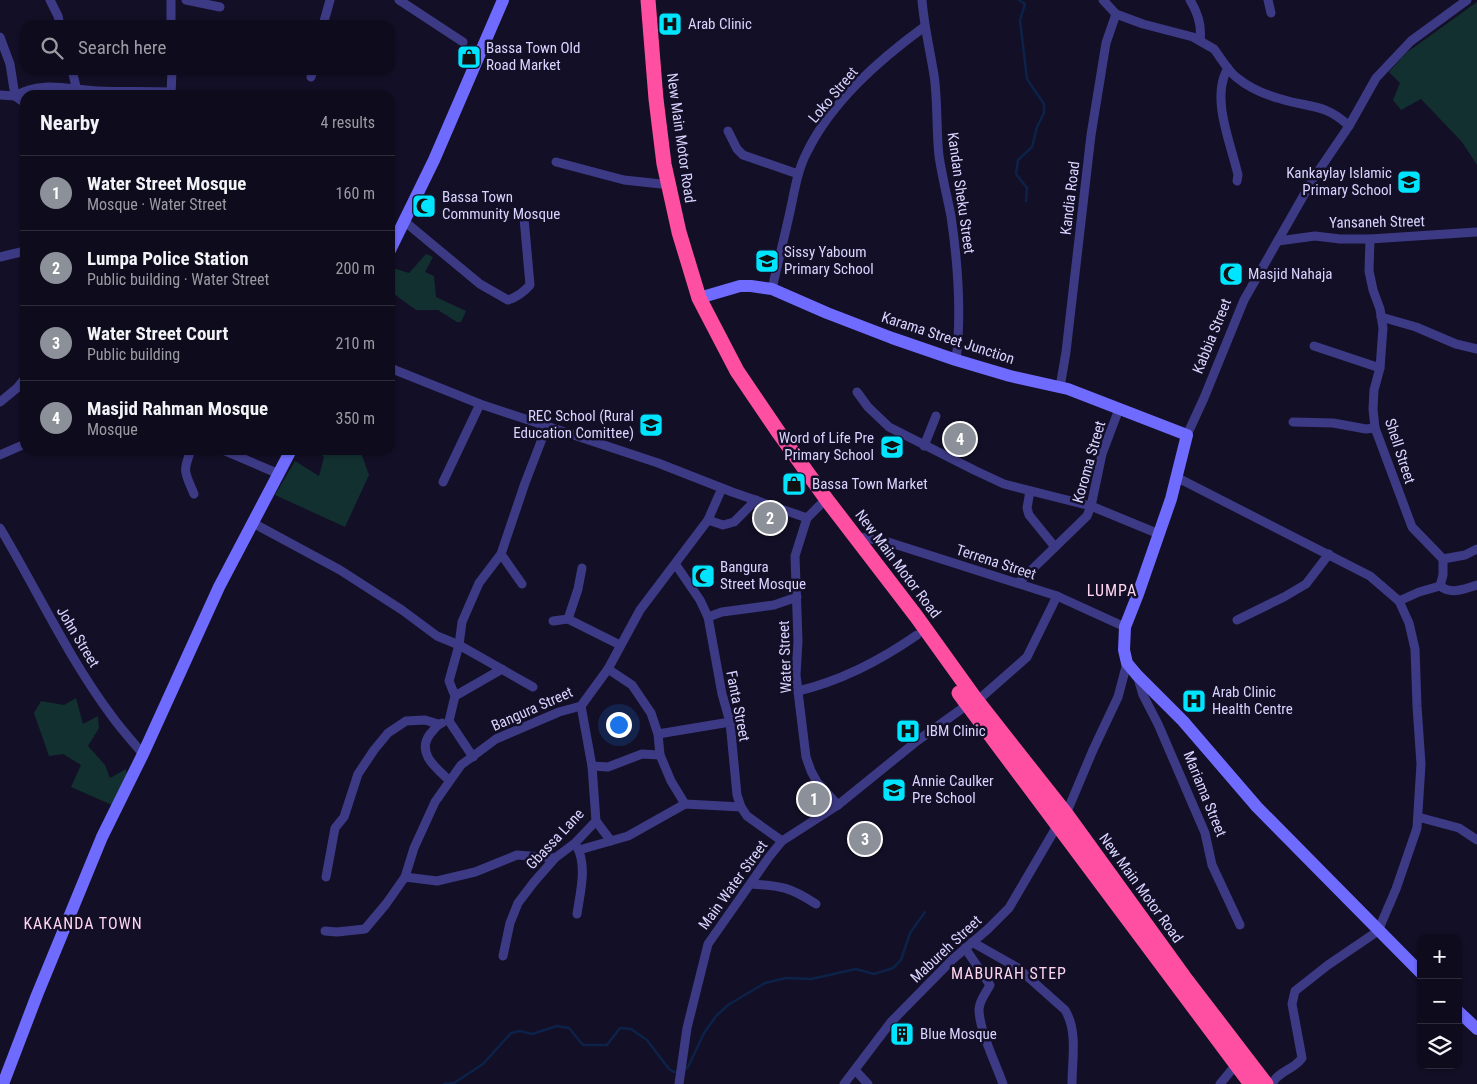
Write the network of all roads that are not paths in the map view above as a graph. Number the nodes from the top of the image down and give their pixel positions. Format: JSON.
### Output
{"nodes":[{"id":1,"x":50,"y":0,"type":"edge"},
{"id":2,"x":171,"y":0,"type":"edge"},
{"id":3,"x":186,"y":0,"type":"edge"},
{"id":4,"x":330,"y":0,"type":"edge"},
{"id":5,"x":399,"y":0,"type":"edge"},
{"id":6,"x":503,"y":0,"type":"edge"},
{"id":7,"x":640,"y":0,"type":"edge"},
{"id":8,"x":648,"y":0,"type":"edge"},
{"id":9,"x":922,"y":0,"type":"edge"},
{"id":10,"x":1103,"y":0,"type":"edge"},
{"id":11,"x":1190,"y":0,"type":"edge"},
{"id":12,"x":1268,"y":0,"type":"edge"},
{"id":13,"x":1467,"y":0,"type":"edge"},
{"id":14,"x":220,"y":7,"type":"dead end"},
{"id":15,"x":1271,"y":13,"type":"dead end"},
{"id":16,"x":1116,"y":14,"type":"junction"},
{"id":17,"x":59,"y":20,"type":"edge"},
{"id":18,"x":171,"y":20,"type":"edge"},
{"id":19,"x":324,"y":20,"type":"edge"},
{"id":20,"x":924,"y":28,"type":"junction"},
{"id":21,"x":0,"y":37,"type":"edge"},
{"id":22,"x":1200,"y":40,"type":"junction"},
{"id":23,"x":463,"y":42,"type":"dead end"},
{"id":24,"x":1228,"y":68,"type":"junction"},
{"id":25,"x":73,"y":75,"type":"edge"},
{"id":26,"x":172,"y":75,"type":"edge"},
{"id":27,"x":24,"y":90,"type":"edge"},
{"id":28,"x":71,"y":90,"type":"edge"},
{"id":29,"x":77,"y":90,"type":"edge"},
{"id":30,"x":171,"y":90,"type":"edge"},
{"id":31,"x":20,"y":93,"type":"edge"},
{"id":32,"x":0,"y":94,"type":"edge"},
{"id":33,"x":15,"y":96,"type":"junction"},
{"id":34,"x":20,"y":100,"type":"edge"},
{"id":35,"x":1349,"y":126,"type":"junction"},
{"id":36,"x":728,"y":131,"type":"dead end"},
{"id":37,"x":556,"y":162,"type":"dead end"},
{"id":38,"x":798,"y":174,"type":"junction"},
{"id":39,"x":1237,"y":181,"type":"dead end"},
{"id":40,"x":661,"y":184,"type":"junction"},
{"id":41,"x":524,"y":218,"type":"dead end"},
{"id":42,"x":404,"y":221,"type":"junction"},
{"id":43,"x":1477,"y":232,"type":"edge"},
{"id":44,"x":1370,"y":239,"type":"junction"},
{"id":45,"x":395,"y":240,"type":"edge"},
{"id":46,"x":1278,"y":241,"type":"junction"},
{"id":47,"x":20,"y":252,"type":"edge"},
{"id":48,"x":0,"y":257,"type":"edge"},
{"id":49,"x":772,"y":289,"type":"junction"},
{"id":50,"x":699,"y":298,"type":"junction"},
{"id":51,"x":1381,"y":316,"type":"junction"},
{"id":52,"x":1314,"y":346,"type":"dead end"},
{"id":53,"x":1477,"y":349,"type":"edge"},
{"id":54,"x":956,"y":360,"type":"junction"},
{"id":55,"x":1380,"y":368,"type":"junction"},
{"id":56,"x":395,"y":370,"type":"edge"},
{"id":57,"x":20,"y":384,"type":"edge"},
{"id":58,"x":1060,"y":387,"type":"junction"},
{"id":59,"x":857,"y":392,"type":"dead end"},
{"id":60,"x":0,"y":402,"type":"edge"},
{"id":61,"x":480,"y":404,"type":"junction"},
{"id":62,"x":1119,"y":409,"type":"junction"},
{"id":63,"x":936,"y":416,"type":"dead end"},
{"id":64,"x":1293,"y":422,"type":"dead end"},
{"id":65,"x":547,"y":426,"type":"junction"},
{"id":66,"x":1375,"y":428,"type":"junction"},
{"id":67,"x":1187,"y":435,"type":"junction"},
{"id":68,"x":20,"y":446,"type":"edge"},
{"id":69,"x":924,"y":446,"type":"junction"},
{"id":70,"x":0,"y":455,"type":"edge"},
{"id":71,"x":189,"y":455,"type":"edge"},
{"id":72,"x":235,"y":455,"type":"edge"},
{"id":73,"x":287,"y":455,"type":"edge"},
{"id":74,"x":279,"y":474,"type":"junction"},
{"id":75,"x":1178,"y":478,"type":"junction"},
{"id":76,"x":443,"y":482,"type":"dead end"},
{"id":77,"x":722,"y":488,"type":"junction"},
{"id":78,"x":1030,"y":491,"type":"junction"},
{"id":79,"x":194,"y":494,"type":"dead end"},
{"id":80,"x":756,"y":500,"type":"junction"},
{"id":81,"x":820,"y":505,"type":"junction"},
{"id":82,"x":1091,"y":506,"type":"junction"},
{"id":83,"x":807,"y":518,"type":"junction"},
{"id":84,"x":708,"y":520,"type":"junction"},
{"id":85,"x":253,"y":523,"type":"junction"},
{"id":86,"x":0,"y":528,"type":"edge"},
{"id":87,"x":1160,"y":534,"type":"junction"},
{"id":88,"x":854,"y":536,"type":"junction"},
{"id":89,"x":1055,"y":547,"type":"junction"},
{"id":90,"x":1477,"y":548,"type":"edge"},
{"id":91,"x":501,"y":554,"type":"junction"},
{"id":92,"x":1329,"y":554,"type":"junction"},
{"id":93,"x":1443,"y":559,"type":"junction"},
{"id":94,"x":676,"y":565,"type":"junction"},
{"id":95,"x":582,"y":568,"type":"dead end"},
{"id":96,"x":1018,"y":583,"type":"junction"},
{"id":97,"x":522,"y":584,"type":"dead end"},
{"id":98,"x":1477,"y":585,"type":"edge"},
{"id":99,"x":1440,"y":586,"type":"junction"},
{"id":100,"x":1057,"y":596,"type":"junction"},
{"id":101,"x":797,"y":597,"type":"junction"},
{"id":102,"x":1399,"y":601,"type":"junction"},
{"id":103,"x":708,"y":617,"type":"junction"},
{"id":104,"x":568,"y":619,"type":"junction"},
{"id":105,"x":1237,"y":620,"type":"dead end"},
{"id":106,"x":554,"y":621,"type":"dead end"},
{"id":107,"x":1125,"y":627,"type":"junction"},
{"id":108,"x":917,"y":635,"type":"junction"},
{"id":109,"x":459,"y":645,"type":"junction"},
{"id":110,"x":620,"y":645,"type":"junction"},
{"id":111,"x":1128,"y":663,"type":"junction"},
{"id":112,"x":502,"y":669,"type":"junction"},
{"id":113,"x":608,"y":669,"type":"junction"},
{"id":114,"x":1137,"y":675,"type":"junction"},
{"id":115,"x":533,"y":687,"type":"dead end"},
{"id":116,"x":798,"y":691,"type":"junction"},
{"id":117,"x":455,"y":696,"type":"junction"},
{"id":118,"x":972,"y":703,"type":"junction"},
{"id":119,"x":580,"y":706,"type":"junction"},
{"id":120,"x":449,"y":721,"type":"junction"},
{"id":121,"x":730,"y":722,"type":"junction"},
{"id":122,"x":438,"y":724,"type":"junction"},
{"id":123,"x":658,"y":734,"type":"junction"},
{"id":124,"x":143,"y":754,"type":"junction"},
{"id":125,"x":660,"y":755,"type":"junction"},
{"id":126,"x":473,"y":757,"type":"junction"},
{"id":127,"x":592,"y":766,"type":"junction"},
{"id":128,"x":450,"y":780,"type":"junction"},
{"id":129,"x":685,"y":804,"type":"junction"},
{"id":130,"x":838,"y":804,"type":"junction"},
{"id":131,"x":741,"y":807,"type":"junction"},
{"id":132,"x":1418,"y":817,"type":"junction"},
{"id":133,"x":596,"y":820,"type":"junction"},
{"id":134,"x":1062,"y":820,"type":"junction"},
{"id":135,"x":1477,"y":840,"type":"edge"},
{"id":136,"x":611,"y":841,"type":"junction"},
{"id":137,"x":782,"y":841,"type":"junction"},
{"id":138,"x":577,"y":846,"type":"junction"},
{"id":139,"x":555,"y":858,"type":"junction"},
{"id":140,"x":326,"y":877,"type":"dead end"},
{"id":141,"x":405,"y":877,"type":"junction"},
{"id":142,"x":751,"y":884,"type":"junction"},
{"id":143,"x":816,"y":904,"type":"dead end"},
{"id":144,"x":577,"y":914,"type":"dead end"},
{"id":145,"x":1240,"y":925,"type":"dead end"},
{"id":146,"x":325,"y":931,"type":"dead end"},
{"id":147,"x":1378,"y":931,"type":"junction"},
{"id":148,"x":972,"y":942,"type":"junction"},
{"id":149,"x":964,"y":948,"type":"junction"},
{"id":150,"x":503,"y":956,"type":"dead end"},
{"id":151,"x":1417,"y":969,"type":"edge"},
{"id":152,"x":1462,"y":1014,"type":"edge"},
{"id":153,"x":1477,"y":1029,"type":"edge"},
{"id":154,"x":1240,"y":1060,"type":"junction"},
{"id":155,"x":855,"y":1070,"type":"junction"},
{"id":156,"x":3,"y":1084,"type":"edge"},
{"id":157,"x":679,"y":1084,"type":"edge"},
{"id":158,"x":844,"y":1084,"type":"edge"},
{"id":159,"x":868,"y":1084,"type":"edge"},
{"id":160,"x":1003,"y":1084,"type":"edge"},
{"id":161,"x":1072,"y":1084,"type":"edge"},
{"id":162,"x":1220,"y":1084,"type":"edge"},
{"id":163,"x":1251,"y":1084,"type":"edge"},
{"id":164,"x":1266,"y":1084,"type":"edge"},
{"id":165,"x":1272,"y":1084,"type":"edge"}],
"edges":[{"from":1,"to":17,"type":"street"},
{"from":2,"to":18,"type":"street"},
{"from":3,"to":14,"type":"street"},
{"from":4,"to":19,"type":"street"},
{"from":5,"to":23,"type":"street"},
{"from":6,"to":42,"type":"street"},
{"from":7,"to":40,"type":"highway","name":"New Main Motor Road"},
{"from":8,"to":50,"type":"highway","name":"New Main Motor Road"},
{"from":9,"to":20,"type":"street","name":"Kandan Sheku Street"},
{"from":10,"to":16,"type":"street"},
{"from":11,"to":22,"type":"street"},
{"from":12,"to":15,"type":"street"},
{"from":13,"to":35,"type":"street","name":"Kabbia Street"},
{"from":16,"to":22,"type":"street"},
{"from":16,"to":58,"type":"street","name":"Kandia Road"},
{"from":20,"to":38,"type":"street","name":"Loko Street"},
{"from":20,"to":54,"type":"street","name":"Kandan Sheku Street"},
{"from":21,"to":33,"type":"street"},
{"from":22,"to":24,"type":"street"},
{"from":24,"to":35,"type":"street"},
{"from":24,"to":39,"type":"street"},
{"from":25,"to":29,"type":"street"},
{"from":26,"to":30,"type":"street"},
{"from":27,"to":28,"type":"street"},
{"from":31,"to":33,"type":"street"},
{"from":32,"to":33,"type":"street"},
{"from":33,"to":34,"type":"street"},
{"from":35,"to":46,"type":"street","name":"Kabbia Street"},
{"from":36,"to":38,"type":"street"},
{"from":37,"to":40,"type":"street"},
{"from":38,"to":49,"type":"street","name":"Loko Street"},
{"from":40,"to":81,"type":"highway","name":"New Main Motor Road"},
{"from":41,"to":42,"type":"street"},
{"from":42,"to":45,"type":"street"},
{"from":43,"to":44,"type":"street","name":"Yansaneh Street"},
{"from":44,"to":46,"type":"street","name":"Yansaneh Street"},
{"from":44,"to":51,"type":"street","name":"Shell Street"},
{"from":46,"to":67,"type":"street","name":"Kabbia Street"},
{"from":47,"to":48,"type":"street"},
{"from":49,"to":50,"type":"street","name":"Karama Street Junction"},
{"from":49,"to":54,"type":"street","name":"Karama Street Junction"},
{"from":50,"to":88,"type":"highway","name":"New Main Motor Road"},
{"from":51,"to":53,"type":"street"},
{"from":51,"to":55,"type":"street","name":"Shell Street"},
{"from":52,"to":55,"type":"street"},
{"from":54,"to":58,"type":"street","name":"Karama Street Junction"},
{"from":55,"to":66,"type":"street","name":"Shell Street"},
{"from":56,"to":61,"type":"street"},
{"from":57,"to":60,"type":"street"},
{"from":58,"to":62,"type":"street","name":"Karama Street Junction"},
{"from":59,"to":69,"type":"street"},
{"from":61,"to":65,"type":"street"},
{"from":61,"to":76,"type":"street"},
{"from":62,"to":67,"type":"street","name":"Karama Street Junction"},
{"from":62,"to":82,"type":"street","name":"Koroma Street"},
{"from":63,"to":69,"type":"street"},
{"from":64,"to":66,"type":"street"},
{"from":65,"to":77,"type":"street"},
{"from":65,"to":91,"type":"street"},
{"from":66,"to":93,"type":"street","name":"Shell Street"},
{"from":67,"to":75,"type":"street","name":"Kabbia Street"},
{"from":68,"to":70,"type":"street"},
{"from":69,"to":78,"type":"street"},
{"from":71,"to":79,"type":"street"},
{"from":72,"to":74,"type":"street"},
{"from":73,"to":74,"type":"street"},
{"from":74,"to":85,"type":"street"},
{"from":75,"to":87,"type":"street","name":"Kabbia Street"},
{"from":75,"to":92,"type":"street"},
{"from":77,"to":80,"type":"street"},
{"from":77,"to":84,"type":"street","name":"Bangura Street"},
{"from":78,"to":82,"type":"street"},
{"from":78,"to":89,"type":"street"},
{"from":80,"to":83,"type":"street"},
{"from":80,"to":84,"type":"street"},
{"from":81,"to":83,"type":"street","name":"Water Street"},
{"from":81,"to":108,"type":"highway","name":"New Main Motor Road"},
{"from":82,"to":87,"type":"street"},
{"from":82,"to":89,"type":"street","name":"Koroma Street"},
{"from":83,"to":101,"type":"street","name":"Water Street"},
{"from":84,"to":94,"type":"street","name":"Bangura Street"},
{"from":85,"to":109,"type":"street"},
{"from":85,"to":124,"type":"street"},
{"from":86,"to":124,"type":"street","name":"John Street"},
{"from":87,"to":107,"type":"street","name":"Kabbia Street"},
{"from":88,"to":96,"type":"street","name":"Terrena Street"},
{"from":88,"to":118,"type":"highway","name":"New Main Motor Road"},
{"from":89,"to":96,"type":"street","name":"Koroma Street"},
{"from":90,"to":93,"type":"street"},
{"from":91,"to":97,"type":"street"},
{"from":91,"to":109,"type":"street"},
{"from":92,"to":102,"type":"street"},
{"from":92,"to":105,"type":"street"},
{"from":93,"to":99,"type":"street"},
{"from":94,"to":103,"type":"street","name":"Fanta Street"},
{"from":94,"to":110,"type":"street","name":"Bangura Street"},
{"from":95,"to":104,"type":"street"},
{"from":96,"to":100,"type":"street","name":"Terrena Street"},
{"from":98,"to":99,"type":"street"},
{"from":99,"to":102,"type":"street"},
{"from":100,"to":107,"type":"street","name":"Terrena Street"},
{"from":100,"to":118,"type":"street","name":"Main Water Street"},
{"from":101,"to":103,"type":"street"},
{"from":101,"to":116,"type":"street","name":"Water Street"},
{"from":102,"to":132,"type":"street"},
{"from":103,"to":121,"type":"street","name":"Fanta Street"},
{"from":104,"to":106,"type":"street"},
{"from":104,"to":110,"type":"street"},
{"from":107,"to":111,"type":"street"},
{"from":108,"to":116,"type":"street"},
{"from":108,"to":118,"type":"highway","name":"New Main Motor Road"},
{"from":109,"to":112,"type":"street"},
{"from":109,"to":117,"type":"street"},
{"from":110,"to":113,"type":"street","name":"Bangura Street"},
{"from":111,"to":114,"type":"street"},
{"from":111,"to":134,"type":"street","name":"Mabureh Street"},
{"from":112,"to":115,"type":"street"},
{"from":112,"to":117,"type":"street"},
{"from":113,"to":119,"type":"street","name":"Bangura Street"},
{"from":113,"to":123,"type":"street"},
{"from":114,"to":145,"type":"street","name":"Mariama Street"},
{"from":114,"to":147,"type":"street"},
{"from":116,"to":130,"type":"street","name":"Water Street"},
{"from":117,"to":120,"type":"street"},
{"from":118,"to":130,"type":"street","name":"Main Water Street"},
{"from":118,"to":134,"type":"highway","name":"New Main Motor Road"},
{"from":119,"to":126,"type":"street","name":"Bangura Street"},
{"from":119,"to":127,"type":"street","name":"Gbassa Lane"},
{"from":120,"to":122,"type":"street"},
{"from":120,"to":126,"type":"street"},
{"from":121,"to":123,"type":"street"},
{"from":121,"to":131,"type":"street","name":"Fanta Street"},
{"from":122,"to":128,"type":"street"},
{"from":122,"to":140,"type":"street"},
{"from":123,"to":125,"type":"street"},
{"from":124,"to":156,"type":"street"},
{"from":125,"to":127,"type":"street"},
{"from":125,"to":129,"type":"street"},
{"from":126,"to":128,"type":"street","name":"Bangura Street"},
{"from":127,"to":133,"type":"street","name":"Gbassa Lane"},
{"from":128,"to":141,"type":"street","name":"Bangura Street"},
{"from":129,"to":131,"type":"street"},
{"from":129,"to":136,"type":"street"},
{"from":130,"to":137,"type":"street","name":"Main Water Street"},
{"from":131,"to":137,"type":"street"},
{"from":132,"to":135,"type":"street"},
{"from":132,"to":147,"type":"street"},
{"from":133,"to":136,"type":"street"},
{"from":133,"to":138,"type":"street","name":"Gbassa Lane"},
{"from":134,"to":148,"type":"street","name":"Mabureh Street"},
{"from":134,"to":154,"type":"highway","name":"New Main Motor Road"},
{"from":136,"to":138,"type":"street"},
{"from":137,"to":142,"type":"street","name":"Main Water Street"},
{"from":138,"to":139,"type":"street","name":"Gbassa Lane"},
{"from":138,"to":144,"type":"street"},
{"from":139,"to":141,"type":"street"},
{"from":139,"to":150,"type":"street","name":"Gbassa Lane"},
{"from":141,"to":146,"type":"street","name":"Bangura Street"},
{"from":142,"to":143,"type":"street"},
{"from":142,"to":157,"type":"street","name":"Main Water Street"},
{"from":147,"to":151,"type":"street"},
{"from":147,"to":165,"type":"street"},
{"from":148,"to":149,"type":"street","name":"Mabureh Street"},
{"from":148,"to":161,"type":"street"},
{"from":149,"to":155,"type":"street","name":"Mabureh Street"},
{"from":149,"to":160,"type":"street"},
{"from":152,"to":153,"type":"street"},
{"from":154,"to":162,"type":"street"},
{"from":154,"to":163,"type":"highway","name":"New Main Motor Road"},
{"from":154,"to":164,"type":"highway","name":"New Main Motor Road"},
{"from":155,"to":158,"type":"street","name":"Mabureh Street"},
{"from":155,"to":159,"type":"street"}]}
